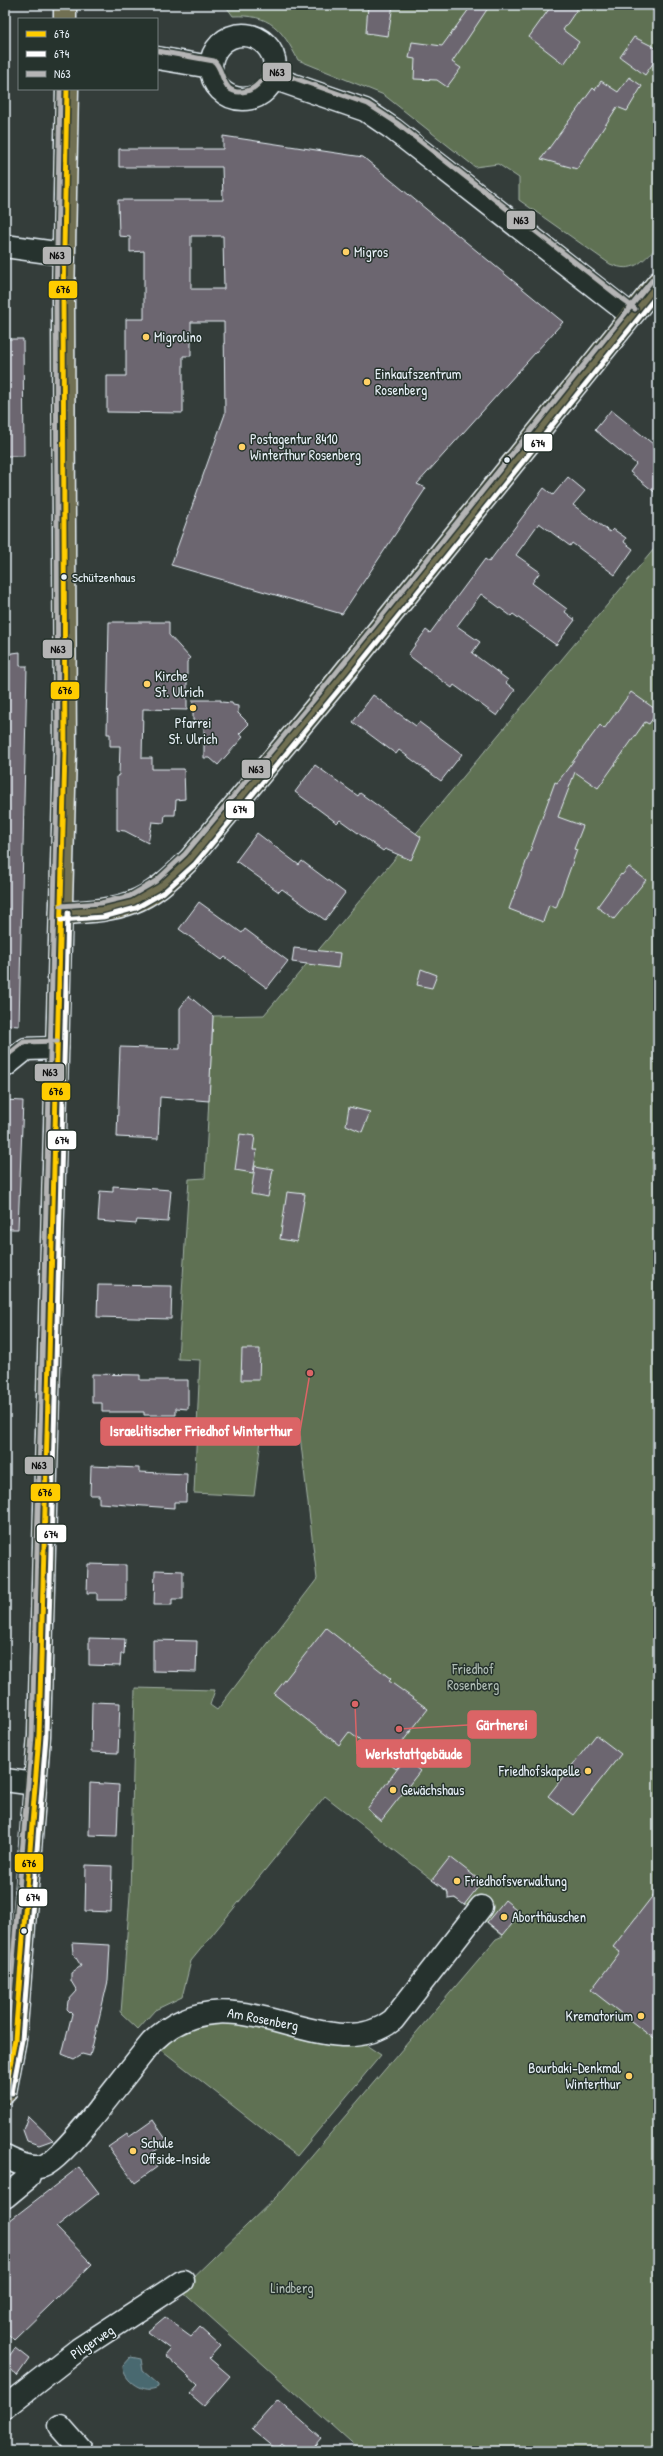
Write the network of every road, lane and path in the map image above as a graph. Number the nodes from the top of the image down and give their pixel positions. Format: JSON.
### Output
{"nodes":[{"id":1,"x":65,"y":5,"type":"edge"},
{"id":2,"x":65,"y":18,"type":"edge"},
{"id":3,"x":158,"y":58,"type":"edge"},
{"id":4,"x":211,"y":67,"type":"junction"},
{"id":5,"x":273,"y":78,"type":"junction"},
{"id":6,"x":67,"y":90,"type":"edge"},
{"id":7,"x":5,"y":246,"type":"edge"},
{"id":8,"x":63,"y":254,"type":"junction"},
{"id":9,"x":658,"y":283,"type":"edge"},
{"id":10,"x":631,"y":315,"type":"junction"},
{"id":11,"x":61,"y":913,"type":"junction"},
{"id":12,"x":57,"y":1048,"type":"junction"},
{"id":13,"x":5,"y":1066,"type":"edge"},
{"id":14,"x":5,"y":1780,"type":"edge"},
{"id":15,"x":35,"y":1784,"type":"junction"},
{"id":16,"x":481,"y":1907,"type":"dead end"},
{"id":17,"x":5,"y":2092,"type":"edge"},
{"id":18,"x":5,"y":2156,"type":"edge"},
{"id":19,"x":32,"y":2167,"type":"junction"},
{"id":20,"x":5,"y":2197,"type":"edge"},
{"id":21,"x":183,"y":2282,"type":"dead end"},
{"id":22,"x":5,"y":2407,"type":"edge"},
{"id":23,"x":60,"y":2426,"type":"dead end"},
{"id":24,"x":82,"y":2451,"type":"edge"}],
"edges":[{"from":1,"to":2,"type":"main road"},
{"from":3,"to":4,"type":"street"},
{"from":4,"to":5,"type":"street"},
{"from":4,"to":5,"type":"street"},
{"from":5,"to":10,"type":"street"},
{"from":6,"to":8,"type":"main road"},
{"from":7,"to":8,"type":"street"},
{"from":8,"to":11,"type":"main road"},
{"from":9,"to":10,"type":"main road"},
{"from":10,"to":11,"type":"main road"},
{"from":11,"to":12,"type":"main road"},
{"from":12,"to":13,"type":"street"},
{"from":12,"to":15,"type":"main road"},
{"from":14,"to":15,"type":"street"},
{"from":15,"to":17,"type":"main road"},
{"from":16,"to":19,"type":"street","name":"Am Rosenberg"},
{"from":18,"to":19,"type":"street"},
{"from":19,"to":20,"type":"street"},
{"from":21,"to":22,"type":"street","name":"Pilgerweg"},
{"from":23,"to":24,"type":"street"}]}
